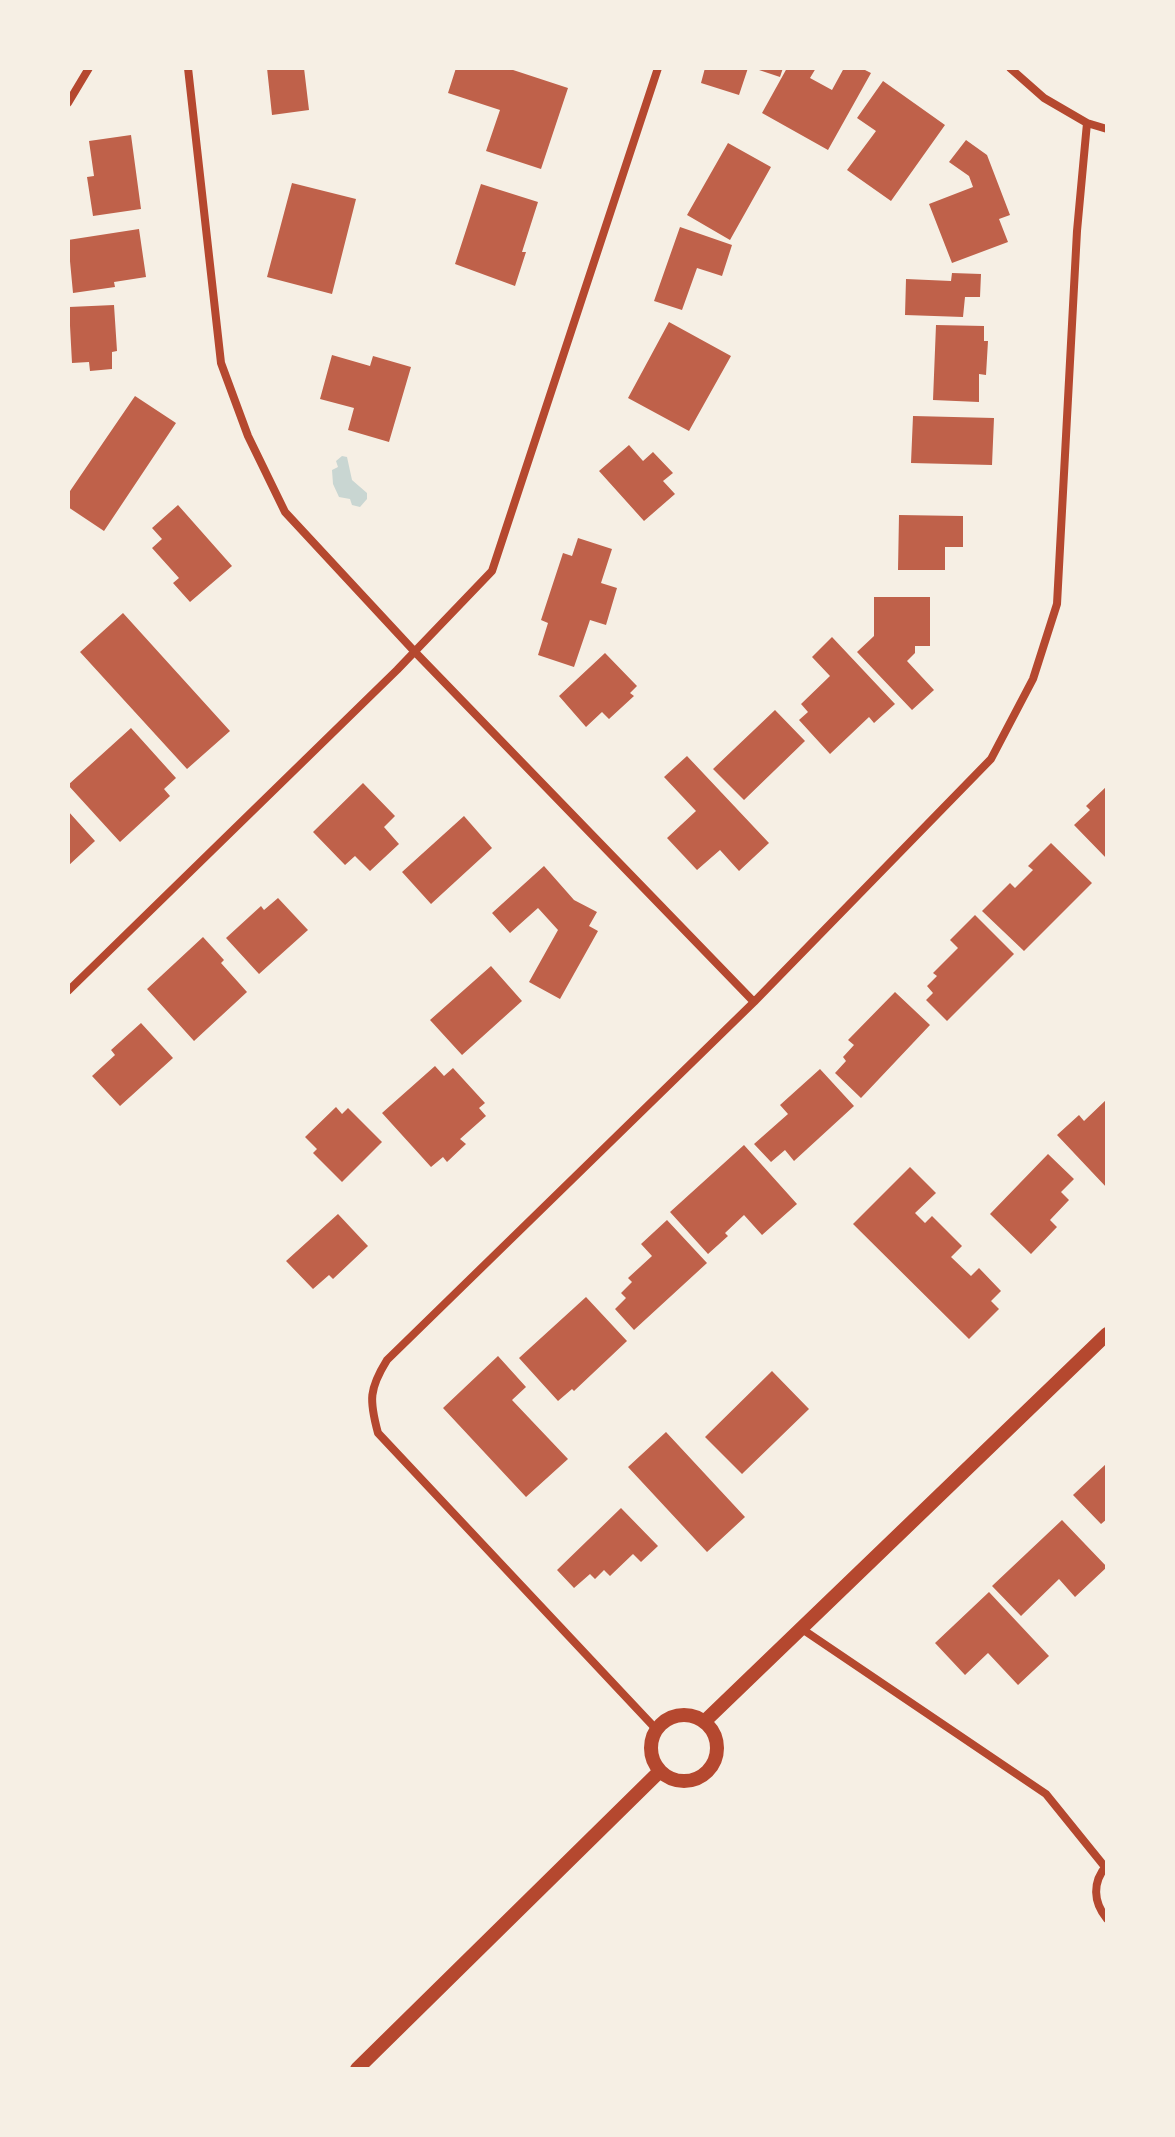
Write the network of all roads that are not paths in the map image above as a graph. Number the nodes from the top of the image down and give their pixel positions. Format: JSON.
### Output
{"nodes":[{"id":1,"x":89,"y":68,"type":"edge"},
{"id":2,"x":188,"y":68,"type":"edge"},
{"id":3,"x":658,"y":68,"type":"edge"},
{"id":4,"x":1010,"y":68,"type":"edge"},
{"id":5,"x":68,"y":103,"type":"edge"},
{"id":6,"x":1087,"y":123,"type":"junction"},
{"id":7,"x":1107,"y":129,"type":"edge"},
{"id":8,"x":415,"y":652,"type":"junction"},
{"id":9,"x":68,"y":991,"type":"edge"},
{"id":10,"x":754,"y":1002,"type":"junction"},
{"id":11,"x":1107,"y":1334,"type":"edge"},
{"id":12,"x":802,"y":1629,"type":"junction"},
{"id":13,"x":704,"y":1722,"type":"junction"},
{"id":14,"x":656,"y":1729,"type":"junction"},
{"id":15,"x":660,"y":1771,"type":"junction"},
{"id":16,"x":1106,"y":1866,"type":"edge"},
{"id":17,"x":1107,"y":1919,"type":"edge"},
{"id":18,"x":357,"y":2069,"type":"edge"}],
"edges":[{"from":1,"to":5,"type":"street"},
{"from":2,"to":8,"type":"street"},
{"from":3,"to":8,"type":"street"},
{"from":4,"to":6,"type":"street"},
{"from":6,"to":7,"type":"street"},
{"from":6,"to":10,"type":"street"},
{"from":8,"to":9,"type":"street"},
{"from":8,"to":10,"type":"street"},
{"from":10,"to":14,"type":"street"},
{"from":11,"to":12,"type":"street"},
{"from":12,"to":13,"type":"street"},
{"from":12,"to":16,"type":"street"},
{"from":13,"to":14,"type":"street"},
{"from":13,"to":15,"type":"street"},
{"from":14,"to":15,"type":"street"},
{"from":15,"to":18,"type":"street"},
{"from":16,"to":17,"type":"street"}]}
